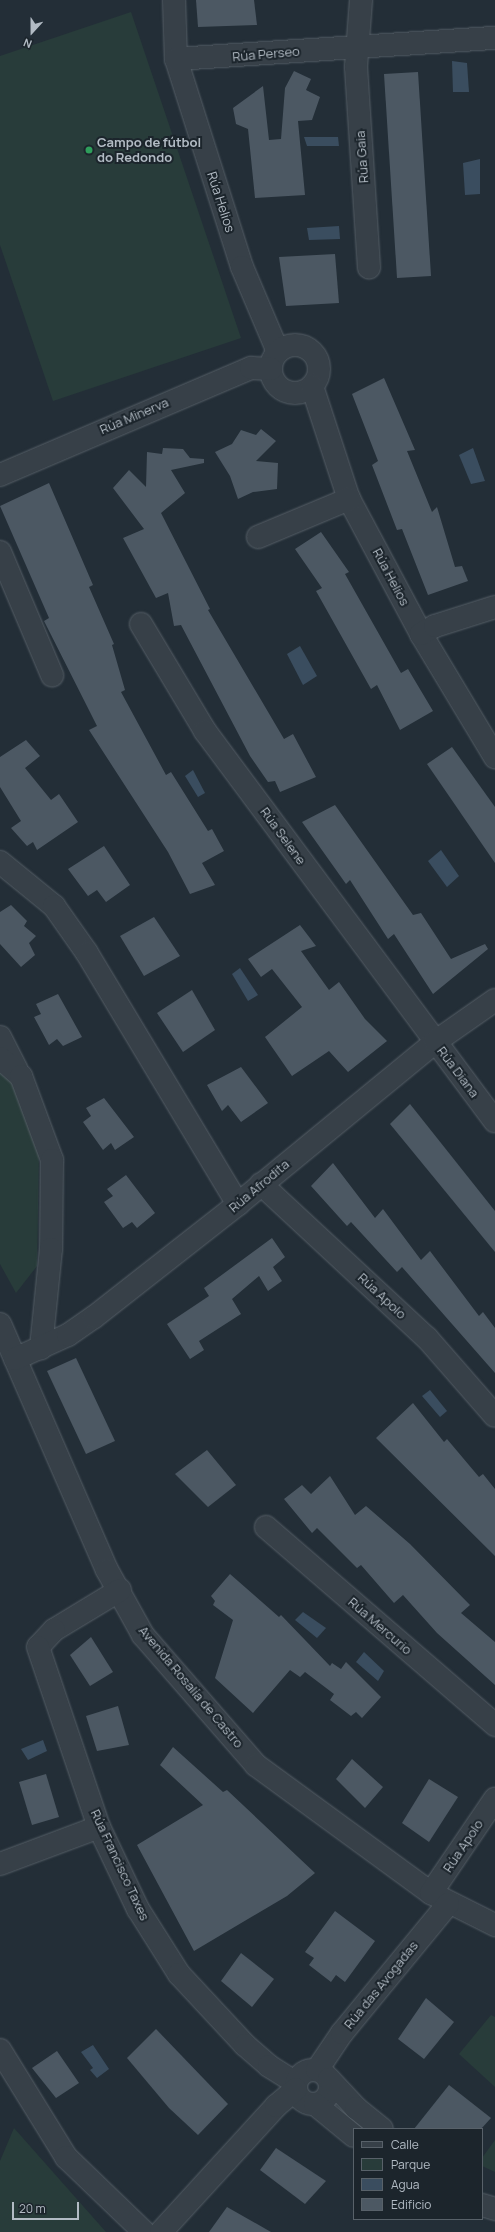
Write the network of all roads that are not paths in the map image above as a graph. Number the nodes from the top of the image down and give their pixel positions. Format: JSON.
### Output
{"nodes":[{"id":1,"x":174,"y":0,"type":"edge"},
{"id":2,"x":360,"y":0,"type":"edge"},
{"id":3,"x":495,"y":38,"type":"edge"},
{"id":4,"x":356,"y":47,"type":"junction"},
{"id":5,"x":176,"y":59,"type":"junction"},
{"id":6,"x":369,"y":268,"type":"dead end"},
{"id":7,"x":274,"y":360,"type":"junction"},
{"id":8,"x":312,"y":386,"type":"junction"},
{"id":9,"x":0,"y":475,"type":"edge"},
{"id":10,"x":350,"y":499,"type":"junction"},
{"id":11,"x":258,"y":537,"type":"dead end"},
{"id":12,"x":0,"y":552,"type":"edge"},
{"id":13,"x":495,"y":607,"type":"edge"},
{"id":14,"x":141,"y":624,"type":"dead end"},
{"id":15,"x":421,"y":634,"type":"junction"},
{"id":16,"x":52,"y":675,"type":"dead end"},
{"id":17,"x":495,"y":757,"type":"edge"},
{"id":18,"x":0,"y":862,"type":"edge"},
{"id":19,"x":495,"y":1000,"type":"edge"},
{"id":20,"x":0,"y":1037,"type":"edge"},
{"id":21,"x":435,"y":1042,"type":"junction"},
{"id":22,"x":0,"y":1058,"type":"edge"},
{"id":23,"x":21,"y":1076,"type":"junction"},
{"id":24,"x":495,"y":1121,"type":"edge"},
{"id":25,"x":261,"y":1184,"type":"junction"},
{"id":26,"x":238,"y":1204,"type":"junction"},
{"id":27,"x":0,"y":1324,"type":"edge"},
{"id":28,"x":41,"y":1348,"type":"junction"},
{"id":29,"x":15,"y":1359,"type":"junction"},
{"id":30,"x":495,"y":1416,"type":"edge"},
{"id":31,"x":266,"y":1527,"type":"dead end"},
{"id":32,"x":120,"y":1590,"type":"junction"},
{"id":33,"x":495,"y":1725,"type":"edge"},
{"id":34,"x":495,"y":1799,"type":"edge"},
{"id":35,"x":99,"y":1827,"type":"junction"},
{"id":36,"x":0,"y":1864,"type":"edge"},
{"id":37,"x":440,"y":1898,"type":"junction"},
{"id":38,"x":495,"y":1926,"type":"edge"},
{"id":39,"x":0,"y":2050,"type":"edge"},
{"id":40,"x":323,"y":2074,"type":"junction"},
{"id":41,"x":296,"y":2086,"type":"junction"},
{"id":42,"x":315,"y":2104,"type":"junction"},
{"id":43,"x":381,"y":2128,"type":"edge"},
{"id":44,"x":353,"y":2135,"type":"edge"},
{"id":45,"x":483,"y":2205,"type":"edge"},
{"id":46,"x":495,"y":2209,"type":"edge"},
{"id":47,"x":144,"y":2232,"type":"edge"},
{"id":48,"x":161,"y":2232,"type":"edge"}],
"edges":[{"from":1,"to":5,"type":"street","name":"Rúa Helios"},
{"from":2,"to":4,"type":"street"},
{"from":3,"to":4,"type":"street","name":"Rúa Perseo"},
{"from":4,"to":5,"type":"street","name":"Rúa Perseo"},
{"from":4,"to":6,"type":"street","name":"Rúa Gaia"},
{"from":5,"to":7,"type":"street","name":"Rúa Helios"},
{"from":7,"to":8,"type":"street","name":"Rúa Helios"},
{"from":7,"to":8,"type":"street"},
{"from":7,"to":9,"type":"street","name":"Rúa Minerva"},
{"from":8,"to":10,"type":"street","name":"Rúa Helios"},
{"from":10,"to":11,"type":"street"},
{"from":10,"to":15,"type":"street","name":"Rúa Helios"},
{"from":12,"to":16,"type":"street"},
{"from":13,"to":15,"type":"street"},
{"from":14,"to":21,"type":"street","name":"Rúa Selene"},
{"from":15,"to":17,"type":"street","name":"Rúa Helios"},
{"from":18,"to":26,"type":"street"},
{"from":19,"to":21,"type":"street","name":"Rúa Afrodita"},
{"from":20,"to":23,"type":"street"},
{"from":21,"to":24,"type":"street","name":"Rúa Diana"},
{"from":21,"to":25,"type":"street","name":"Rúa Afrodita"},
{"from":22,"to":23,"type":"street"},
{"from":23,"to":28,"type":"street"},
{"from":25,"to":26,"type":"street","name":"Rúa Afrodita"},
{"from":25,"to":30,"type":"street","name":"Rúa Apolo"},
{"from":26,"to":28,"type":"street","name":"Rúa Afrodita"},
{"from":27,"to":29,"type":"street","name":"Avenida Rosalía de Castro"},
{"from":28,"to":29,"type":"street","name":"Rúa Afrodita"},
{"from":29,"to":32,"type":"street","name":"Avenida Rosalía de Castro"},
{"from":31,"to":33,"type":"street","name":"Rúa Mercurio"},
{"from":32,"to":35,"type":"street","name":"Rúa Francisco Taxes"},
{"from":32,"to":37,"type":"street","name":"Avenida Rosalía de Castro"},
{"from":34,"to":37,"type":"street","name":"Rúa Apolo"},
{"from":35,"to":36,"type":"street"},
{"from":35,"to":41,"type":"street","name":"Rúa Francisco Taxes"},
{"from":37,"to":38,"type":"street","name":"Avenida Rosalía de Castro"},
{"from":37,"to":40,"type":"street","name":"Rúa das Avogadas"},
{"from":39,"to":47,"type":"street"},
{"from":40,"to":41,"type":"street"},
{"from":40,"to":42,"type":"street","name":"Rúa das Avogadas"},
{"from":40,"to":43,"type":"street"},
{"from":41,"to":42,"type":"street"},
{"from":41,"to":48,"type":"street"},
{"from":42,"to":44,"type":"street"},
{"from":45,"to":46,"type":"street"}]}
